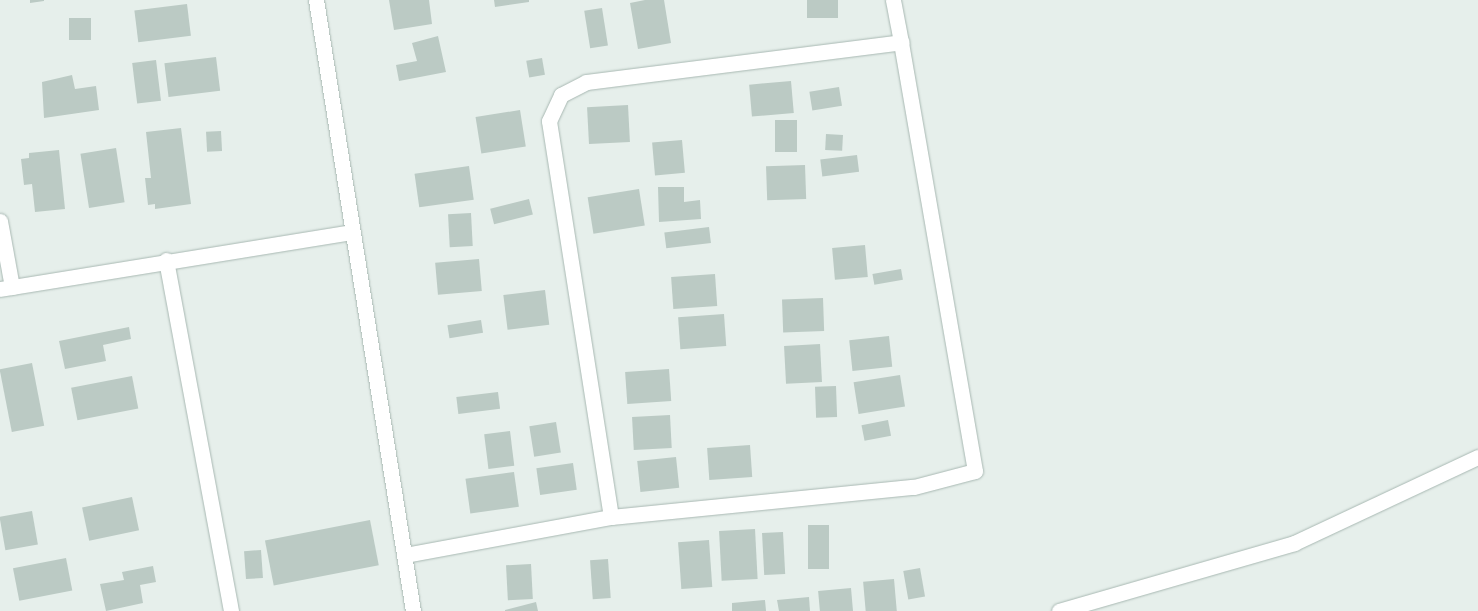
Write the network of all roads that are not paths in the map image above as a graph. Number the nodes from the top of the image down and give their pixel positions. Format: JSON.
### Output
{"nodes":[{"id":1,"x":316,"y":0,"type":"edge"},
{"id":2,"x":893,"y":0,"type":"edge"},
{"id":3,"x":901,"y":42,"type":"junction"},
{"id":4,"x":0,"y":221,"type":"edge"},
{"id":5,"x":351,"y":232,"type":"junction"},
{"id":6,"x":166,"y":260,"type":"junction"},
{"id":7,"x":6,"y":288,"type":"edge"},
{"id":8,"x":1478,"y":456,"type":"edge"},
{"id":9,"x":611,"y":517,"type":"junction"},
{"id":10,"x":405,"y":555,"type":"junction"},
{"id":11,"x":231,"y":611,"type":"edge"},
{"id":12,"x":413,"y":611,"type":"edge"},
{"id":13,"x":1059,"y":611,"type":"edge"}],
"edges":[{"from":1,"to":5,"type":"street"},
{"from":2,"to":3,"type":"street"},
{"from":3,"to":9,"type":"street"},
{"from":3,"to":9,"type":"street"},
{"from":4,"to":7,"type":"street"},
{"from":5,"to":6,"type":"street"},
{"from":5,"to":10,"type":"street"},
{"from":6,"to":7,"type":"street"},
{"from":6,"to":11,"type":"street"},
{"from":8,"to":13,"type":"street"},
{"from":9,"to":10,"type":"street"},
{"from":10,"to":12,"type":"street"}]}
